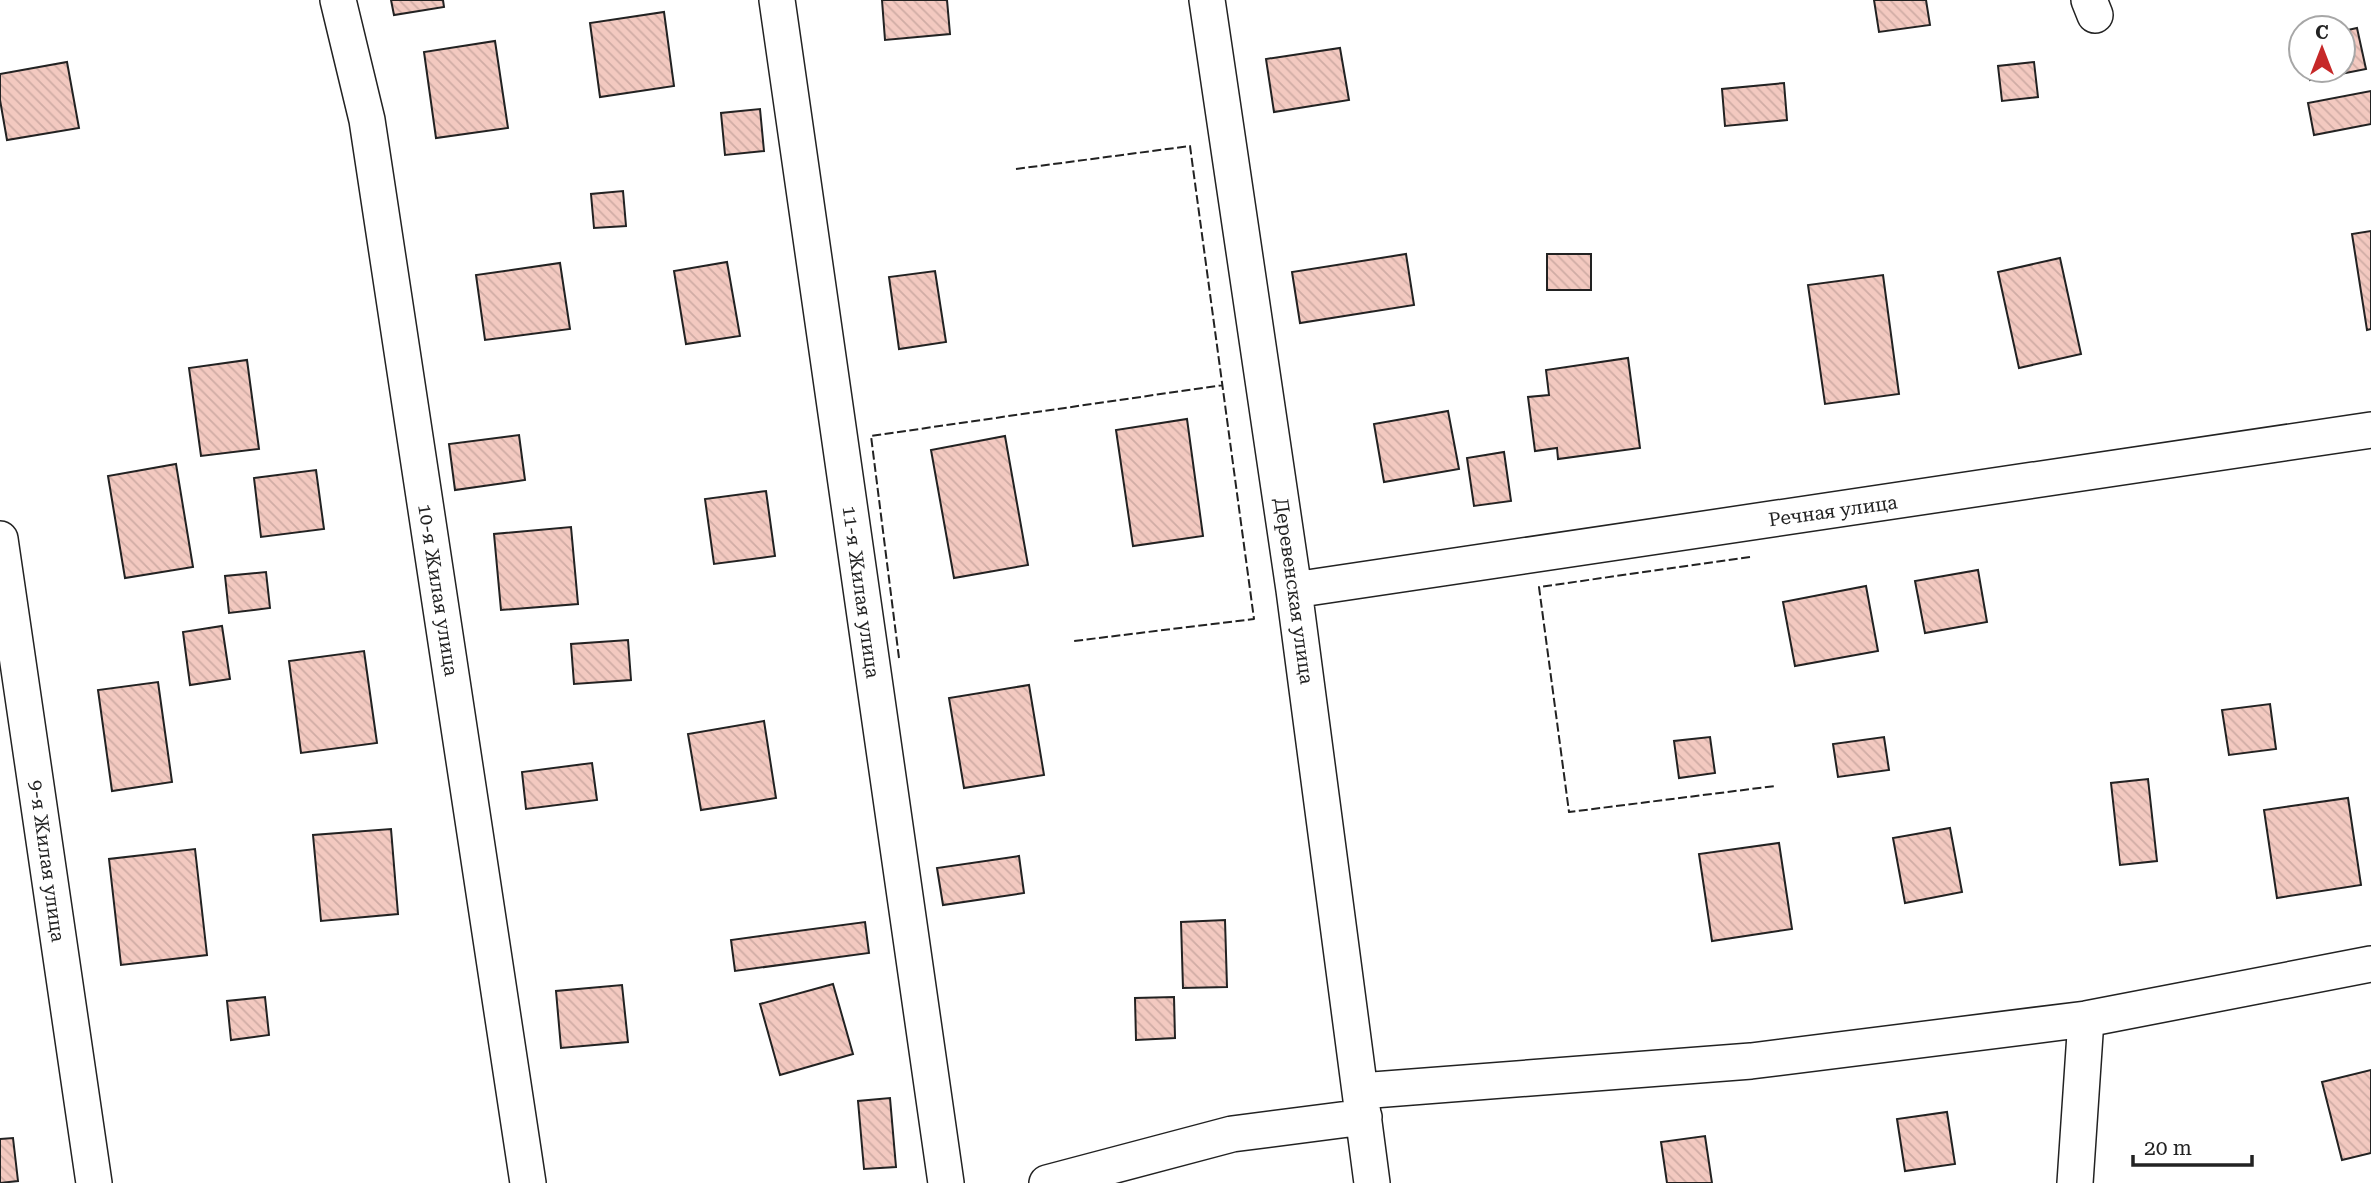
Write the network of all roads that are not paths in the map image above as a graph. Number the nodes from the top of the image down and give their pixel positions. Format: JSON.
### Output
{"nodes":[{"id":1,"x":338,"y":0,"type":"edge"},
{"id":2,"x":777,"y":0,"type":"edge"},
{"id":3,"x":1207,"y":0,"type":"edge"},
{"id":4,"x":2371,"y":430,"type":"edge"},
{"id":5,"x":0,"y":539,"type":"edge"},
{"id":6,"x":1294,"y":590,"type":"junction"},
{"id":7,"x":2371,"y":964,"type":"edge"},
{"id":8,"x":2086,"y":1019,"type":"junction"},
{"id":9,"x":1362,"y":1104,"type":"junction"},
{"id":10,"x":94,"y":1183,"type":"edge"},
{"id":11,"x":528,"y":1183,"type":"edge"},
{"id":12,"x":946,"y":1183,"type":"edge"},
{"id":13,"x":1047,"y":1183,"type":"edge"},
{"id":14,"x":1373,"y":1183,"type":"edge"},
{"id":15,"x":2076,"y":1183,"type":"edge"}],
"edges":[{"from":1,"to":11,"type":"street","name":"10-я Жилая улица"},
{"from":2,"to":12,"type":"street","name":"11-я Жилая улица"},
{"from":3,"to":6,"type":"street","name":"Деревенская улица"},
{"from":4,"to":6,"type":"street","name":"Речная улица"},
{"from":5,"to":10,"type":"street","name":"9-я Жилая улица"},
{"from":6,"to":9,"type":"street","name":"Деревенская улица"},
{"from":7,"to":8,"type":"street"},
{"from":8,"to":9,"type":"street"},
{"from":8,"to":15,"type":"street"},
{"from":9,"to":13,"type":"street"},
{"from":9,"to":14,"type":"street","name":"Деревенская улица"}]}
